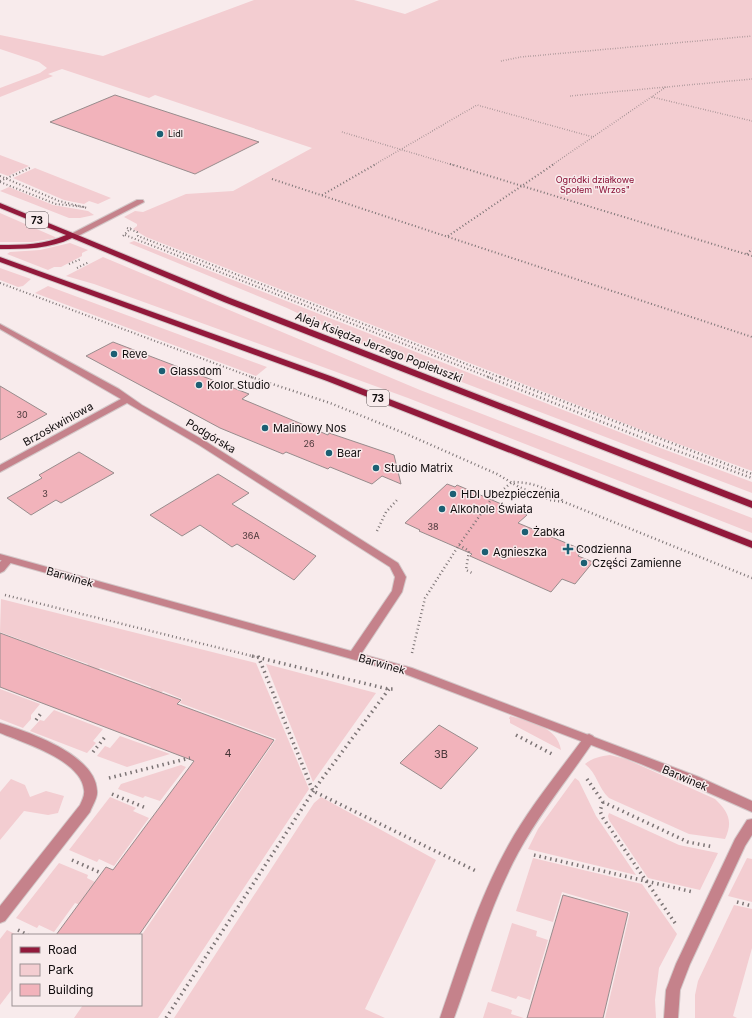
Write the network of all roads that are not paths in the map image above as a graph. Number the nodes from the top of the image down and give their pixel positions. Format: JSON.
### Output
{"nodes":[{"id":1,"x":140,"y":202,"type":"dead end"},
{"id":2,"x":0,"y":205,"type":"edge"},
{"id":3,"x":73,"y":235,"type":"junction"},
{"id":4,"x":0,"y":247,"type":"edge"},
{"id":5,"x":0,"y":259,"type":"edge"},
{"id":6,"x":0,"y":326,"type":"edge"},
{"id":7,"x":127,"y":399,"type":"junction"},
{"id":8,"x":0,"y":469,"type":"edge"},
{"id":9,"x":752,"y":504,"type":"edge"},
{"id":10,"x":752,"y":545,"type":"edge"},
{"id":11,"x":4,"y":558,"type":"edge"},
{"id":12,"x":0,"y":569,"type":"edge"},
{"id":13,"x":354,"y":656,"type":"junction"},
{"id":14,"x":0,"y":728,"type":"edge"},
{"id":15,"x":589,"y":739,"type":"junction"},
{"id":16,"x":752,"y":807,"type":"edge"},
{"id":17,"x":752,"y":824,"type":"edge"},
{"id":18,"x":0,"y":917,"type":"edge"},
{"id":19,"x":447,"y":1018,"type":"edge"},
{"id":20,"x":671,"y":1018,"type":"edge"}],
"edges":[{"from":1,"to":3,"type":"street"},
{"from":2,"to":3,"type":"main road","name":"Aleja Księdza Jerzego Popiełuszki","number":"73"},
{"from":3,"to":4,"type":"main road"},
{"from":3,"to":9,"type":"main road","name":"Aleja Księdza Jerzego Popiełuszki","number":"73"},
{"from":5,"to":10,"type":"main road","number":"73"},
{"from":6,"to":7,"type":"street","name":"Podgórska"},
{"from":7,"to":8,"type":"street","name":"Brzoskwiniowa"},
{"from":7,"to":13,"type":"street","name":"Podgórska"},
{"from":11,"to":12,"type":"street"},
{"from":11,"to":13,"type":"street","name":"Barwinek"},
{"from":13,"to":15,"type":"street","name":"Barwinek"},
{"from":14,"to":18,"type":"street"},
{"from":15,"to":16,"type":"street","name":"Barwinek"},
{"from":15,"to":19,"type":"street"},
{"from":17,"to":20,"type":"street"}]}
